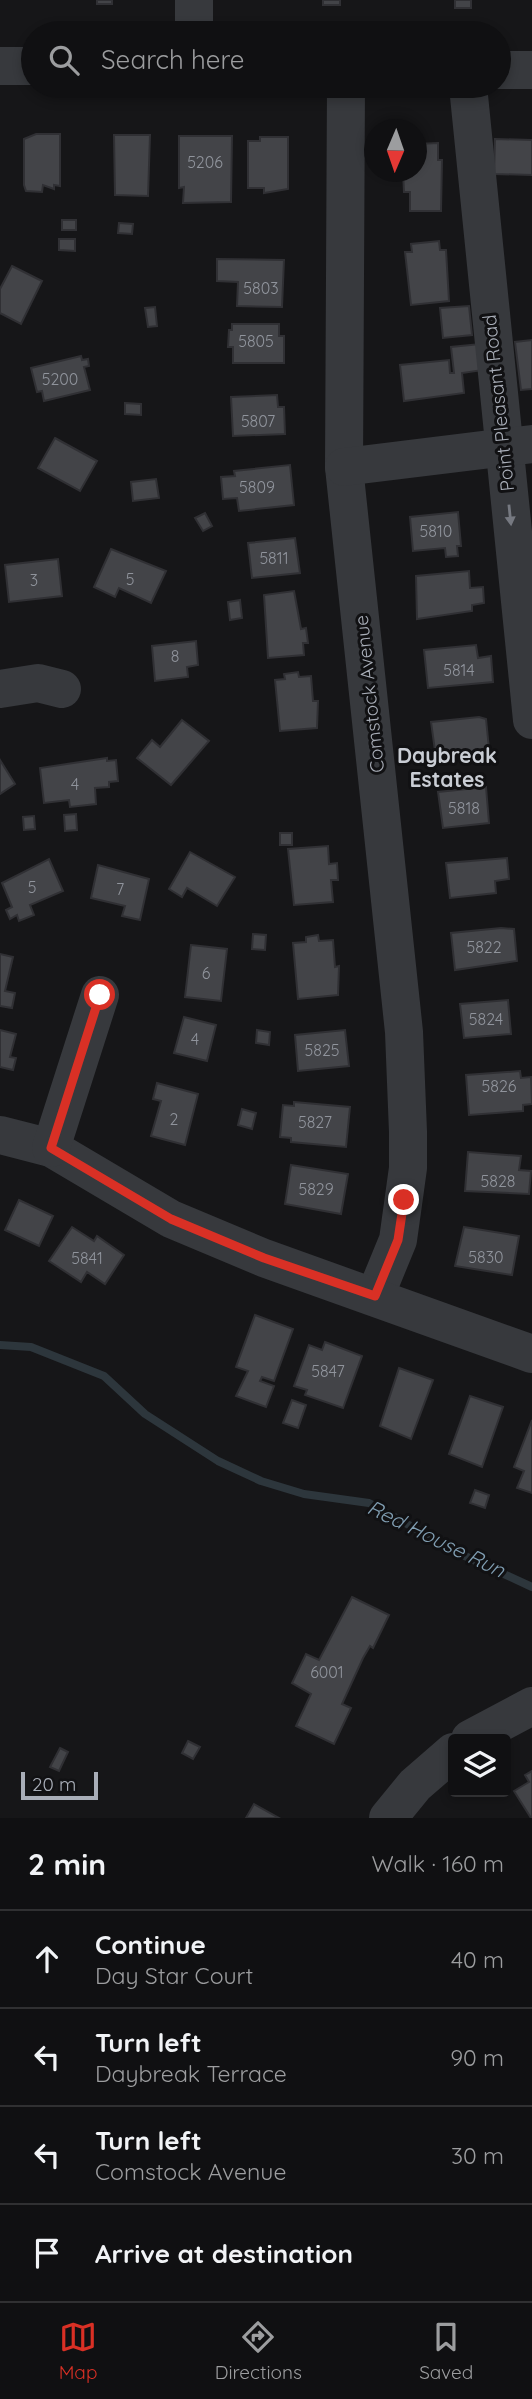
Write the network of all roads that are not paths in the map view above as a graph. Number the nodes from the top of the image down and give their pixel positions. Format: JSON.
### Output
{"nodes":[{"id":1,"x":194,"y":0,"type":"edge"},
{"id":2,"x":194,"y":21,"type":"edge"},
{"id":3,"x":0,"y":66,"type":"edge"},
{"id":4,"x":21,"y":66,"type":"edge"},
{"id":5,"x":511,"y":70,"type":"edge"},
{"id":6,"x":532,"y":70,"type":"edge"},
{"id":7,"x":346,"y":98,"type":"edge"},
{"id":8,"x":470,"y":98,"type":"edge"},
{"id":9,"x":517,"y":445,"type":"edge"},
{"id":10,"x":344,"y":467,"type":"junction"},
{"id":11,"x":0,"y":689,"type":"edge"},
{"id":12,"x":62,"y":690,"type":"dead end"},
{"id":13,"x":532,"y":720,"type":"edge"},
{"id":14,"x":100,"y":995,"type":"dead end"},
{"id":15,"x":0,"y":1135,"type":"edge"},
{"id":16,"x":51,"y":1148,"type":"junction"},
{"id":17,"x":375,"y":1296,"type":"junction"},
{"id":18,"x":532,"y":1354,"type":"edge"},
{"id":19,"x":532,"y":1706,"type":"edge"},
{"id":20,"x":479,"y":1734,"type":"edge"},
{"id":21,"x":448,"y":1756,"type":"edge"},
{"id":22,"x":388,"y":1818,"type":"edge"}],
"edges":[{"from":1,"to":2,"type":"street"},
{"from":3,"to":4,"type":"street"},
{"from":5,"to":6,"type":"street"},
{"from":7,"to":10,"type":"street","name":"Comstock Avenue"},
{"from":8,"to":9,"type":"street","name":"Point Pleasant Road"},
{"from":9,"to":10,"type":"street"},
{"from":9,"to":13,"type":"street","name":"Point Pleasant Road","one_way":true},
{"from":10,"to":17,"type":"street","name":"Comstock Avenue"},
{"from":11,"to":12,"type":"street"},
{"from":14,"to":16,"type":"street"},
{"from":15,"to":16,"type":"street"},
{"from":16,"to":17,"type":"street"},
{"from":17,"to":18,"type":"street"},
{"from":19,"to":20,"type":"street"},
{"from":21,"to":22,"type":"street"}]}
